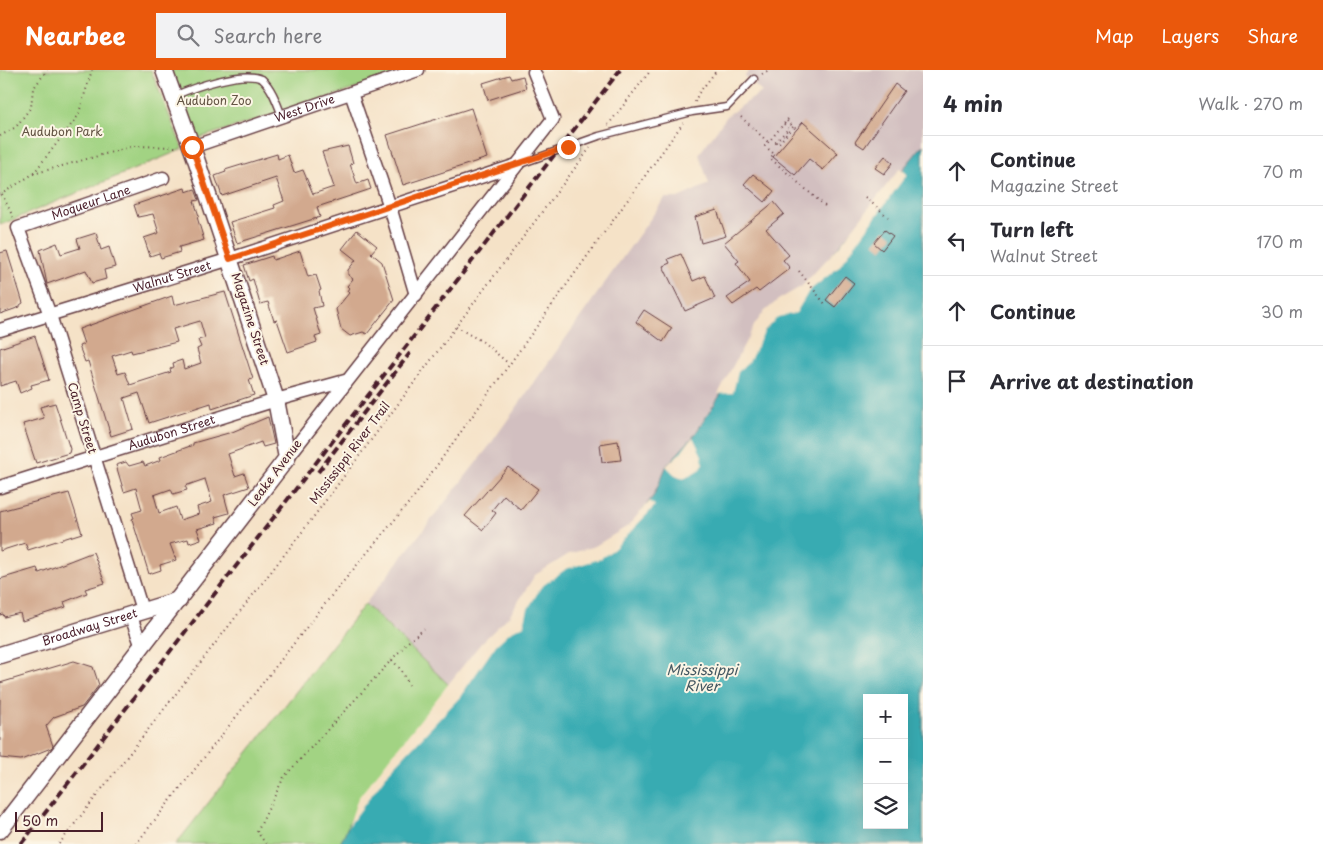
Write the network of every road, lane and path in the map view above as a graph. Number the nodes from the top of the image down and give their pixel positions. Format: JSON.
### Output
{"nodes":[{"id":1,"x":48,"y":70,"type":"edge"},
{"id":2,"x":92,"y":70,"type":"edge"},
{"id":3,"x":164,"y":70,"type":"edge"},
{"id":4,"x":418,"y":70,"type":"edge"},
{"id":5,"x":651,"y":70,"type":"edge"},
{"id":6,"x":717,"y":70,"type":"edge"},
{"id":7,"x":534,"y":72,"type":"dead end"},
{"id":8,"x":754,"y":79,"type":"dead end"},
{"id":9,"x":351,"y":93,"type":"junction"},
{"id":10,"x":173,"y":96,"type":"junction"},
{"id":11,"x":692,"y":112,"type":"junction"},
{"id":12,"x":282,"y":116,"type":"junction"},
{"id":13,"x":741,"y":117,"type":"dead end"},
{"id":14,"x":784,"y":124,"type":"junction"},
{"id":15,"x":793,"y":127,"type":"junction"},
{"id":16,"x":796,"y":130,"type":"dead end"},
{"id":17,"x":0,"y":136,"type":"edge"},
{"id":18,"x":599,"y":136,"type":"junction"},
{"id":19,"x":768,"y":142,"type":"junction"},
{"id":20,"x":192,"y":147,"type":"junction"},
{"id":21,"x":514,"y":166,"type":"junction"},
{"id":22,"x":32,"y":174,"type":"junction"},
{"id":23,"x":163,"y":178,"type":"dead end"},
{"id":24,"x":1,"y":194,"type":"edge"},
{"id":25,"x":866,"y":197,"type":"dead end"},
{"id":26,"x":825,"y":206,"type":"dead end"},
{"id":27,"x":390,"y":207,"type":"junction"},
{"id":28,"x":888,"y":217,"type":"dead end"},
{"id":29,"x":18,"y":228,"type":"junction"},
{"id":30,"x":230,"y":259,"type":"junction"},
{"id":31,"x":799,"y":271,"type":"dead end"},
{"id":32,"x":416,"y":295,"type":"junction"},
{"id":33,"x":825,"y":304,"type":"dead end"},
{"id":34,"x":50,"y":315,"type":"junction"},
{"id":35,"x":455,"y":326,"type":"junction"},
{"id":36,"x":0,"y":330,"type":"edge"},
{"id":37,"x":509,"y":364,"type":"junction"},
{"id":38,"x":345,"y":381,"type":"junction"},
{"id":39,"x":276,"y":400,"type":"junction"},
{"id":40,"x":94,"y":458,"type":"junction"},
{"id":41,"x":287,"y":458,"type":"junction"},
{"id":42,"x":0,"y":488,"type":"edge"},
{"id":43,"x":179,"y":600,"type":"junction"},
{"id":44,"x":136,"y":612,"type":"junction"},
{"id":45,"x":424,"y":630,"type":"dead end"},
{"id":46,"x":142,"y":647,"type":"junction"},
{"id":47,"x":0,"y":655,"type":"edge"},
{"id":48,"x":392,"y":660,"type":"junction"},
{"id":49,"x":409,"y":685,"type":"dead end"},
{"id":50,"x":0,"y":830,"type":"edge"},
{"id":51,"x":59,"y":844,"type":"edge"},
{"id":52,"x":136,"y":844,"type":"edge"},
{"id":53,"x":266,"y":844,"type":"edge"}],
"edges":[{"from":1,"to":17,"type":"path"},
{"from":2,"to":22,"type":"path"},
{"from":3,"to":10,"type":"street","name":"Magazine Street"},
{"from":4,"to":9,"type":"street","name":"West Drive"},
{"from":5,"to":18,"type":"path","name":"Mississippi River Trail"},
{"from":6,"to":11,"type":"path"},
{"from":7,"to":21,"type":"street","name":"Leake Avenue"},
{"from":8,"to":11,"type":"lane"},
{"from":9,"to":12,"type":"street","name":"West Drive"},
{"from":9,"to":27,"type":"street"},
{"from":10,"to":12,"type":"lane"},
{"from":10,"to":20,"type":"street","name":"Magazine Street"},
{"from":11,"to":18,"type":"lane"},
{"from":11,"to":37,"type":"path"},
{"from":12,"to":20,"type":"street","name":"West Drive"},
{"from":13,"to":19,"type":"path"},
{"from":14,"to":15,"type":"path"},
{"from":14,"to":15,"type":"path"},
{"from":14,"to":19,"type":"path"},
{"from":15,"to":16,"type":"path"},
{"from":18,"to":21,"type":"lane"},
{"from":18,"to":35,"type":"path","name":"Mississippi River Trail"},
{"from":19,"to":26,"type":"path"},
{"from":20,"to":22,"type":"path"},
{"from":20,"to":30,"type":"street","name":"Magazine Street"},
{"from":21,"to":27,"type":"street","name":"Walnut Street"},
{"from":21,"to":32,"type":"street","name":"Leake Avenue"},
{"from":22,"to":24,"type":"path"},
{"from":23,"to":29,"type":"street","name":"Moqueur Lane"},
{"from":24,"to":29,"type":"path"},
{"from":25,"to":28,"type":"path"},
{"from":27,"to":30,"type":"street","name":"Walnut Street"},
{"from":27,"to":32,"type":"street"},
{"from":29,"to":34,"type":"street","name":"Camp Street"},
{"from":30,"to":34,"type":"street","name":"Walnut Street"},
{"from":30,"to":39,"type":"street","name":"Magazine Street"},
{"from":31,"to":33,"type":"path"},
{"from":32,"to":38,"type":"street","name":"Leake Avenue"},
{"from":34,"to":36,"type":"street","name":"Walnut Street"},
{"from":34,"to":40,"type":"street","name":"Camp Street"},
{"from":35,"to":37,"type":"path"},
{"from":35,"to":51,"type":"path","name":"Mississippi River Trail"},
{"from":37,"to":52,"type":"path"},
{"from":38,"to":39,"type":"street","name":"Audubon Street"},
{"from":38,"to":41,"type":"street","name":"Leake Avenue"},
{"from":39,"to":40,"type":"street","name":"Audubon Street"},
{"from":39,"to":41,"type":"street","name":"Magazine Street"},
{"from":40,"to":42,"type":"street","name":"Audubon Street"},
{"from":40,"to":44,"type":"street","name":"Camp Street"},
{"from":41,"to":43,"type":"street","name":"Leake Avenue"},
{"from":43,"to":44,"type":"street","name":"Broadway Street"},
{"from":43,"to":46,"type":"street","name":"Leake Avenue"},
{"from":44,"to":46,"type":"street","name":"Camp Street"},
{"from":44,"to":47,"type":"street","name":"Broadway Street"},
{"from":45,"to":48,"type":"path"},
{"from":46,"to":50,"type":"street","name":"Leake Avenue"},
{"from":48,"to":49,"type":"path"},
{"from":48,"to":53,"type":"path"}]}
